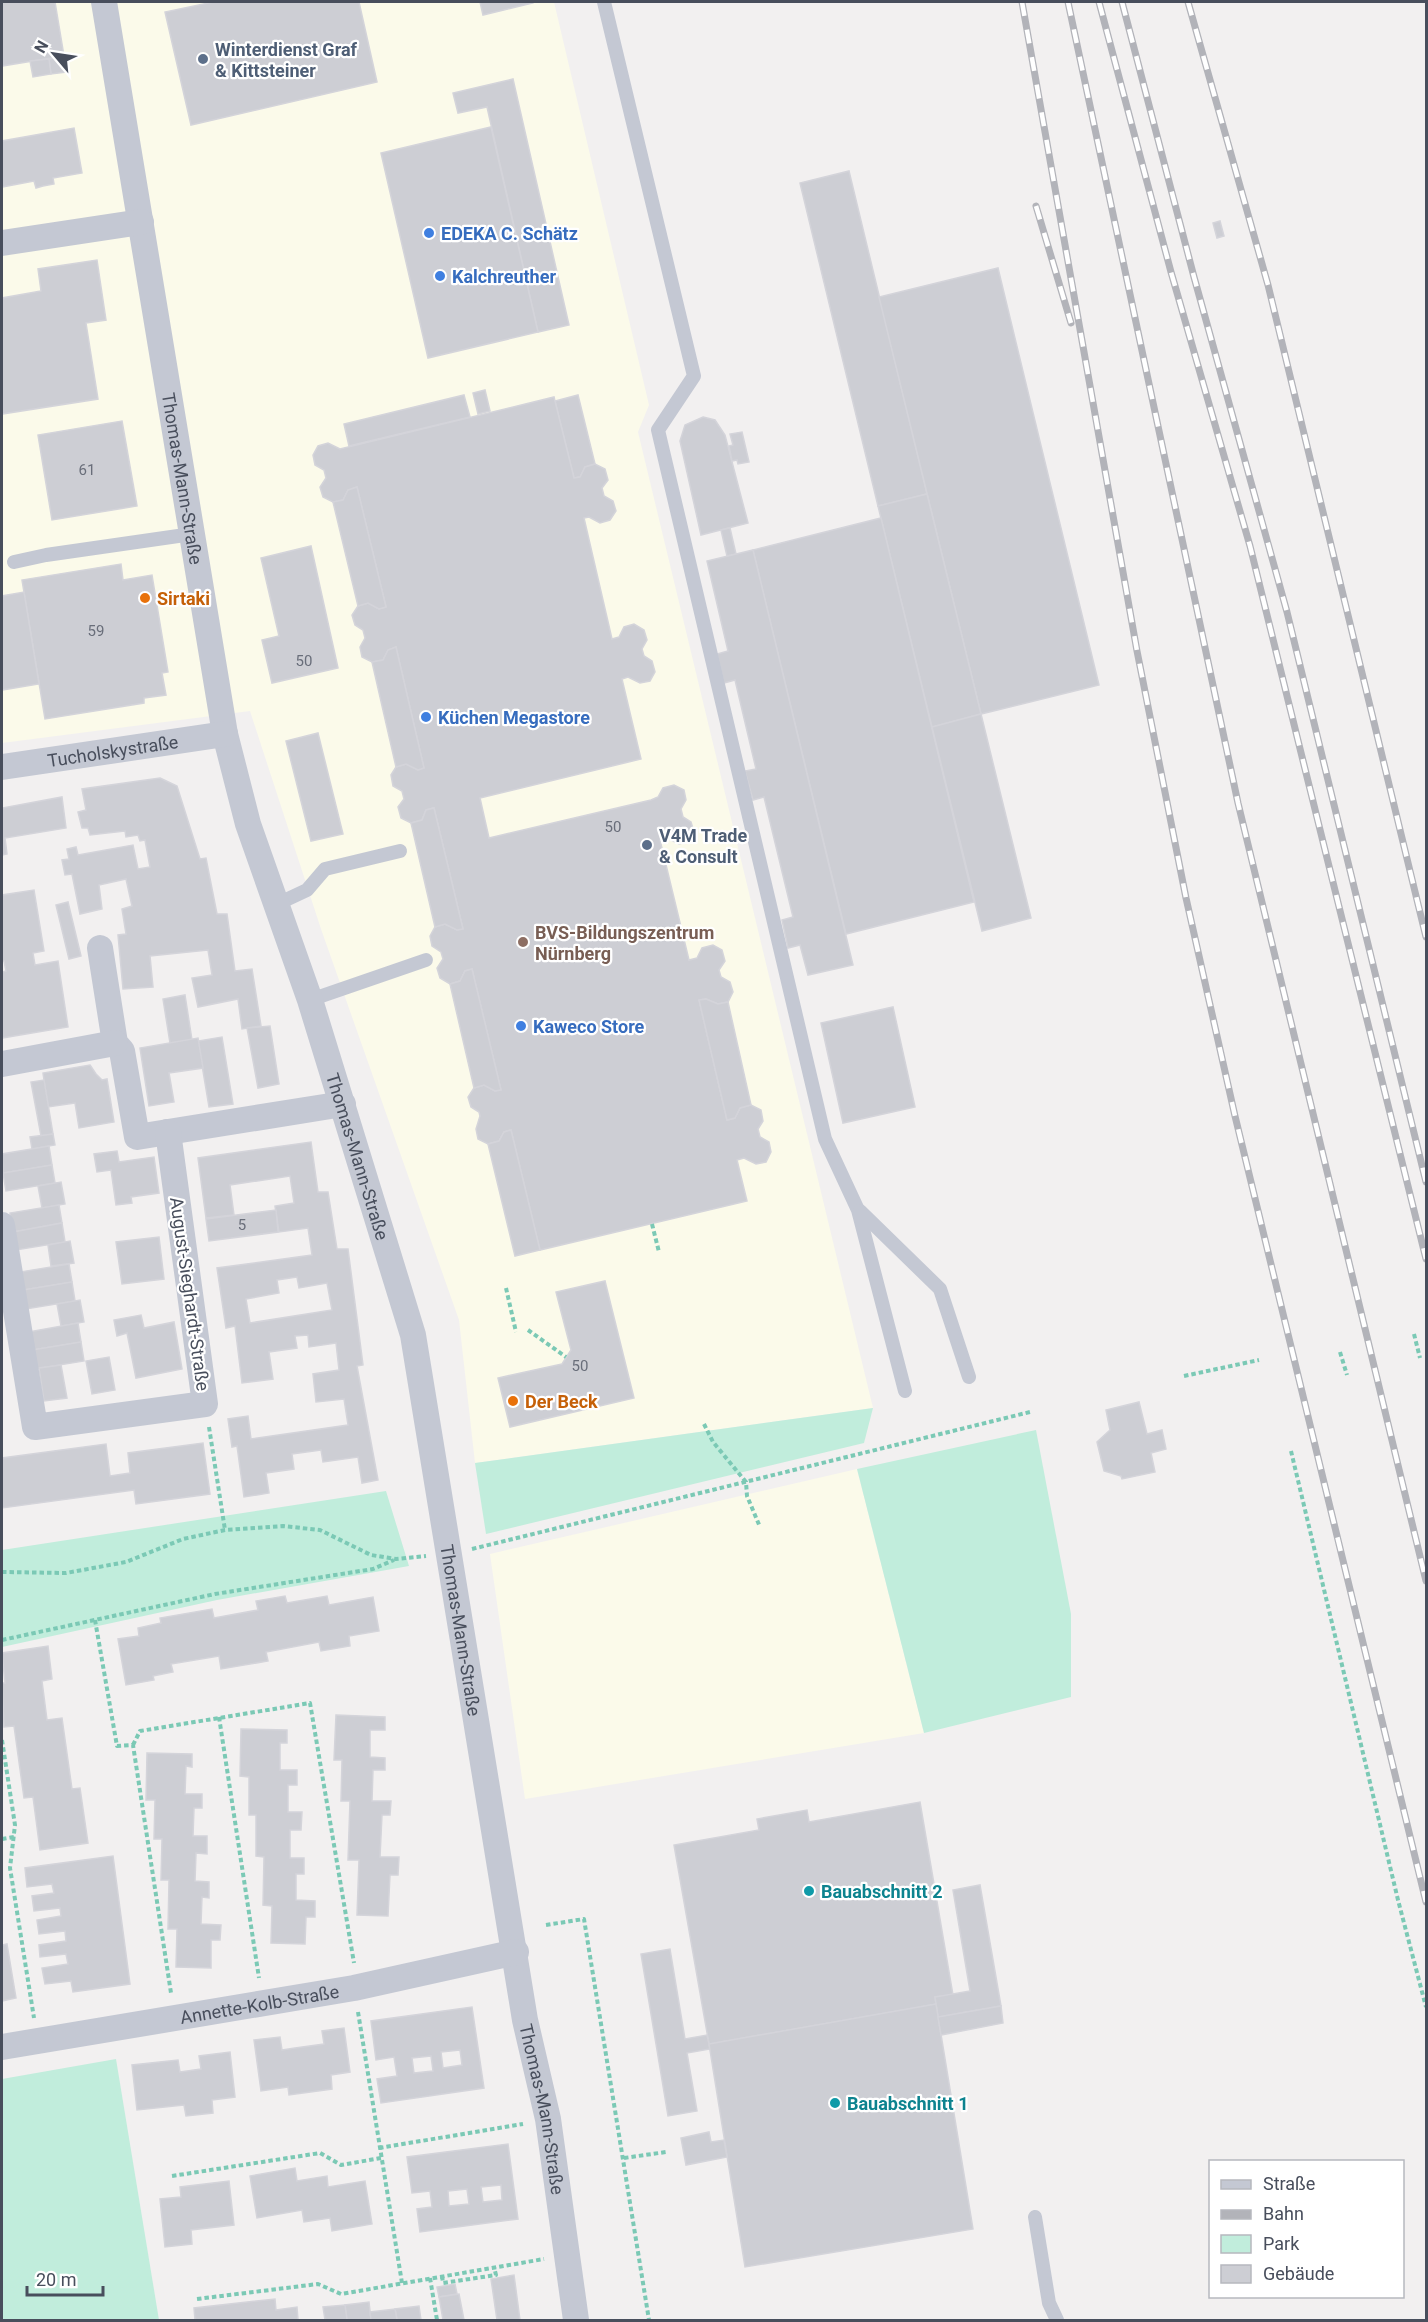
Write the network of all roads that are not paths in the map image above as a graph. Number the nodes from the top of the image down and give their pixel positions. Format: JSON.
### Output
{"nodes":[{"id":1,"x":104,"y":2,"type":"edge"},
{"id":2,"x":604,"y":2,"type":"edge"},
{"id":3,"x":141,"y":222,"type":"junction"},
{"id":4,"x":2,"y":243,"type":"edge"},
{"id":5,"x":192,"y":534,"type":"junction"},
{"id":6,"x":14,"y":562,"type":"dead end"},
{"id":7,"x":225,"y":734,"type":"junction"},
{"id":8,"x":2,"y":767,"type":"edge"},
{"id":9,"x":400,"y":851,"type":"dead end"},
{"id":10,"x":275,"y":905,"type":"junction"},
{"id":11,"x":100,"y":948,"type":"dead end"},
{"id":12,"x":426,"y":960,"type":"dead end"},
{"id":13,"x":309,"y":1000,"type":"junction"},
{"id":14,"x":115,"y":1042,"type":"junction"},
{"id":15,"x":2,"y":1064,"type":"edge"},
{"id":16,"x":343,"y":1104,"type":"junction"},
{"id":17,"x":168,"y":1132,"type":"junction"},
{"id":18,"x":858,"y":1210,"type":"junction"},
{"id":19,"x":2,"y":1225,"type":"edge"},
{"id":20,"x":969,"y":1377,"type":"dead end"},
{"id":21,"x":905,"y":1391,"type":"dead end"},
{"id":22,"x":516,"y":1952,"type":"junction"},
{"id":23,"x":2,"y":2047,"type":"edge"},
{"id":24,"x":1035,"y":2217,"type":"dead end"},
{"id":25,"x":576,"y":2320,"type":"edge"},
{"id":26,"x":1057,"y":2320,"type":"edge"}],
"edges":[{"from":1,"to":3,"type":"street","name":"Thomas-Mann-Straße"},
{"from":2,"to":18,"type":"lane"},
{"from":3,"to":4,"type":"street"},
{"from":3,"to":5,"type":"street","name":"Thomas-Mann-Straße"},
{"from":5,"to":6,"type":"lane"},
{"from":5,"to":7,"type":"street","name":"Thomas-Mann-Straße"},
{"from":7,"to":8,"type":"street","name":"Tucholskystraße"},
{"from":7,"to":10,"type":"street","name":"Thomas-Mann-Straße"},
{"from":9,"to":10,"type":"lane"},
{"from":10,"to":13,"type":"street","name":"Thomas-Mann-Straße"},
{"from":11,"to":14,"type":"street"},
{"from":12,"to":13,"type":"lane"},
{"from":13,"to":16,"type":"street","name":"Thomas-Mann-Straße"},
{"from":14,"to":15,"type":"street"},
{"from":14,"to":17,"type":"street"},
{"from":16,"to":17,"type":"street"},
{"from":16,"to":22,"type":"street","name":"Thomas-Mann-Straße"},
{"from":17,"to":19,"type":"street","name":"August-Sieghardt-Straße"},
{"from":18,"to":20,"type":"lane"},
{"from":18,"to":21,"type":"lane"},
{"from":22,"to":23,"type":"street","name":"Annette-Kolb-Straße"},
{"from":22,"to":25,"type":"street","name":"Thomas-Mann-Straße"},
{"from":24,"to":26,"type":"lane"}]}
